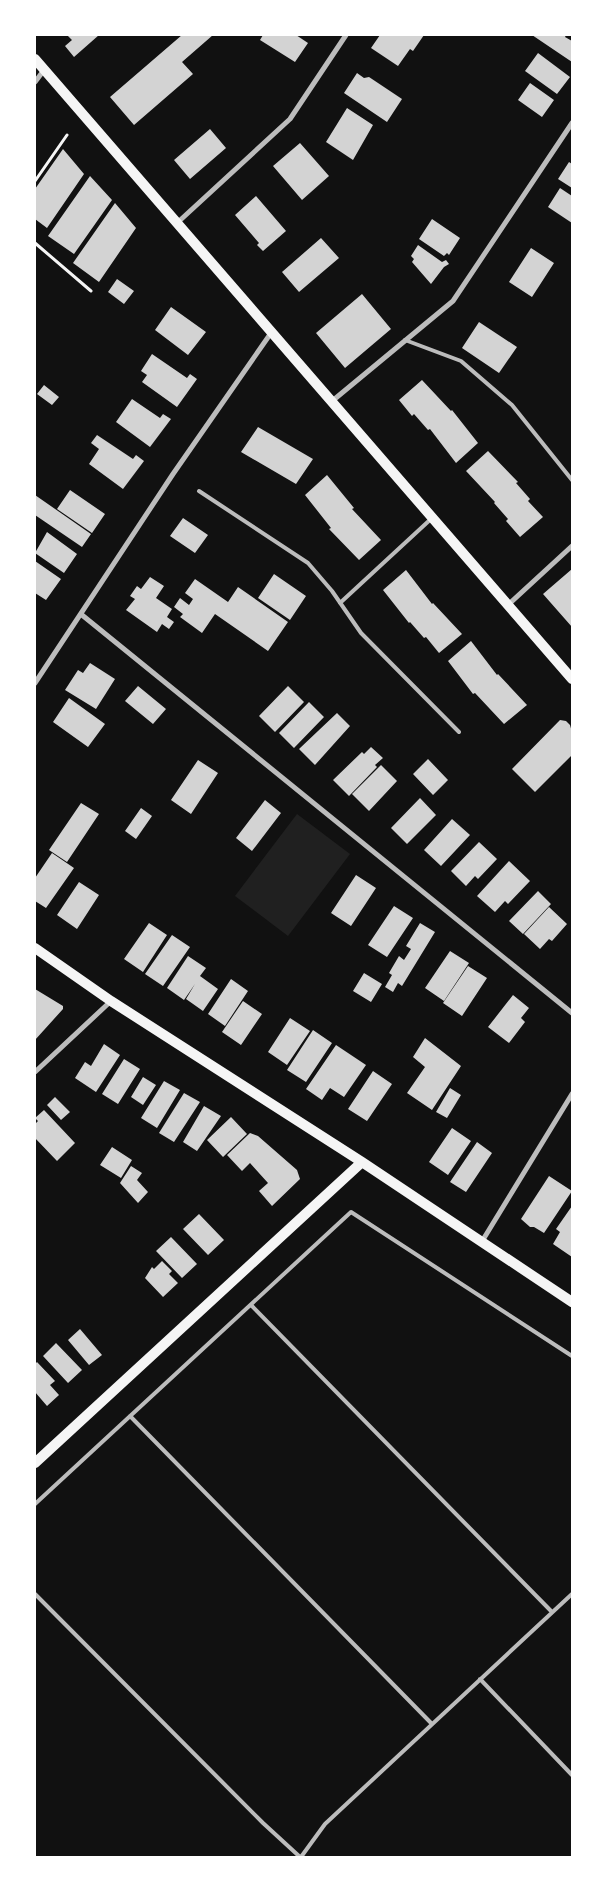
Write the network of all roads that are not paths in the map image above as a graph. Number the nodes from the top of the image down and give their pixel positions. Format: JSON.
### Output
{"nodes":[{"id":1,"x":346,"y":35,"type":"edge"},
{"id":2,"x":35,"y":59,"type":"edge"},
{"id":3,"x":44,"y":70,"type":"junction"},
{"id":4,"x":35,"y":82,"type":"edge"},
{"id":5,"x":572,"y":123,"type":"edge"},
{"id":6,"x":176,"y":224,"type":"junction"},
{"id":7,"x":271,"y":333,"type":"junction"},
{"id":8,"x":406,"y":340,"type":"junction"},
{"id":9,"x":331,"y":402,"type":"junction"},
{"id":10,"x":572,"y":480,"type":"edge"},
{"id":11,"x":199,"y":491,"type":"dead end"},
{"id":12,"x":432,"y":518,"type":"junction"},
{"id":13,"x":572,"y":546,"type":"edge"},
{"id":14,"x":340,"y":603,"type":"junction"},
{"id":15,"x":507,"y":605,"type":"junction"},
{"id":16,"x":82,"y":615,"type":"junction"},
{"id":17,"x":572,"y":679,"type":"edge"},
{"id":18,"x":35,"y":683,"type":"edge"},
{"id":19,"x":459,"y":732,"type":"dead end"},
{"id":20,"x":35,"y":948,"type":"edge"},
{"id":21,"x":111,"y":1001,"type":"junction"},
{"id":22,"x":572,"y":1013,"type":"edge"},
{"id":23,"x":35,"y":1072,"type":"edge"},
{"id":24,"x":572,"y":1094,"type":"edge"},
{"id":25,"x":362,"y":1162,"type":"junction"},
{"id":26,"x":481,"y":1243,"type":"junction"},
{"id":27,"x":572,"y":1302,"type":"edge"},
{"id":28,"x":251,"y":1305,"type":"junction"},
{"id":29,"x":572,"y":1356,"type":"edge"},
{"id":30,"x":130,"y":1416,"type":"junction"},
{"id":31,"x":35,"y":1463,"type":"edge"},
{"id":32,"x":35,"y":1504,"type":"edge"},
{"id":33,"x":35,"y":1594,"type":"edge"},
{"id":34,"x":572,"y":1594,"type":"edge"},
{"id":35,"x":552,"y":1612,"type":"junction"},
{"id":36,"x":480,"y":1679,"type":"junction"},
{"id":37,"x":432,"y":1724,"type":"junction"},
{"id":38,"x":572,"y":1775,"type":"edge"},
{"id":39,"x":300,"y":1857,"type":"edge"}],
"edges":[{"from":1,"to":6,"type":"street"},
{"from":2,"to":3,"type":"main road"},
{"from":3,"to":4,"type":"street"},
{"from":3,"to":6,"type":"main road"},
{"from":5,"to":8,"type":"street"},
{"from":6,"to":7,"type":"main road"},
{"from":7,"to":9,"type":"main road"},
{"from":7,"to":16,"type":"street"},
{"from":8,"to":9,"type":"street"},
{"from":8,"to":10,"type":"lane"},
{"from":9,"to":12,"type":"main road"},
{"from":11,"to":14,"type":"lane"},
{"from":12,"to":14,"type":"lane"},
{"from":12,"to":15,"type":"main road"},
{"from":13,"to":15,"type":"street"},
{"from":14,"to":19,"type":"lane"},
{"from":15,"to":17,"type":"main road"},
{"from":16,"to":18,"type":"street"},
{"from":16,"to":22,"type":"street"},
{"from":20,"to":21,"type":"main road"},
{"from":21,"to":23,"type":"street"},
{"from":21,"to":25,"type":"main road"},
{"from":24,"to":26,"type":"street"},
{"from":25,"to":26,"type":"main road"},
{"from":25,"to":31,"type":"main road"},
{"from":26,"to":27,"type":"main road"},
{"from":28,"to":29,"type":"lane"},
{"from":28,"to":30,"type":"lane"},
{"from":28,"to":35,"type":"lane"},
{"from":30,"to":32,"type":"lane"},
{"from":30,"to":37,"type":"lane"},
{"from":33,"to":39,"type":"lane"},
{"from":34,"to":35,"type":"lane"},
{"from":35,"to":36,"type":"lane"},
{"from":36,"to":37,"type":"lane"},
{"from":36,"to":38,"type":"lane"},
{"from":37,"to":39,"type":"lane"}]}
